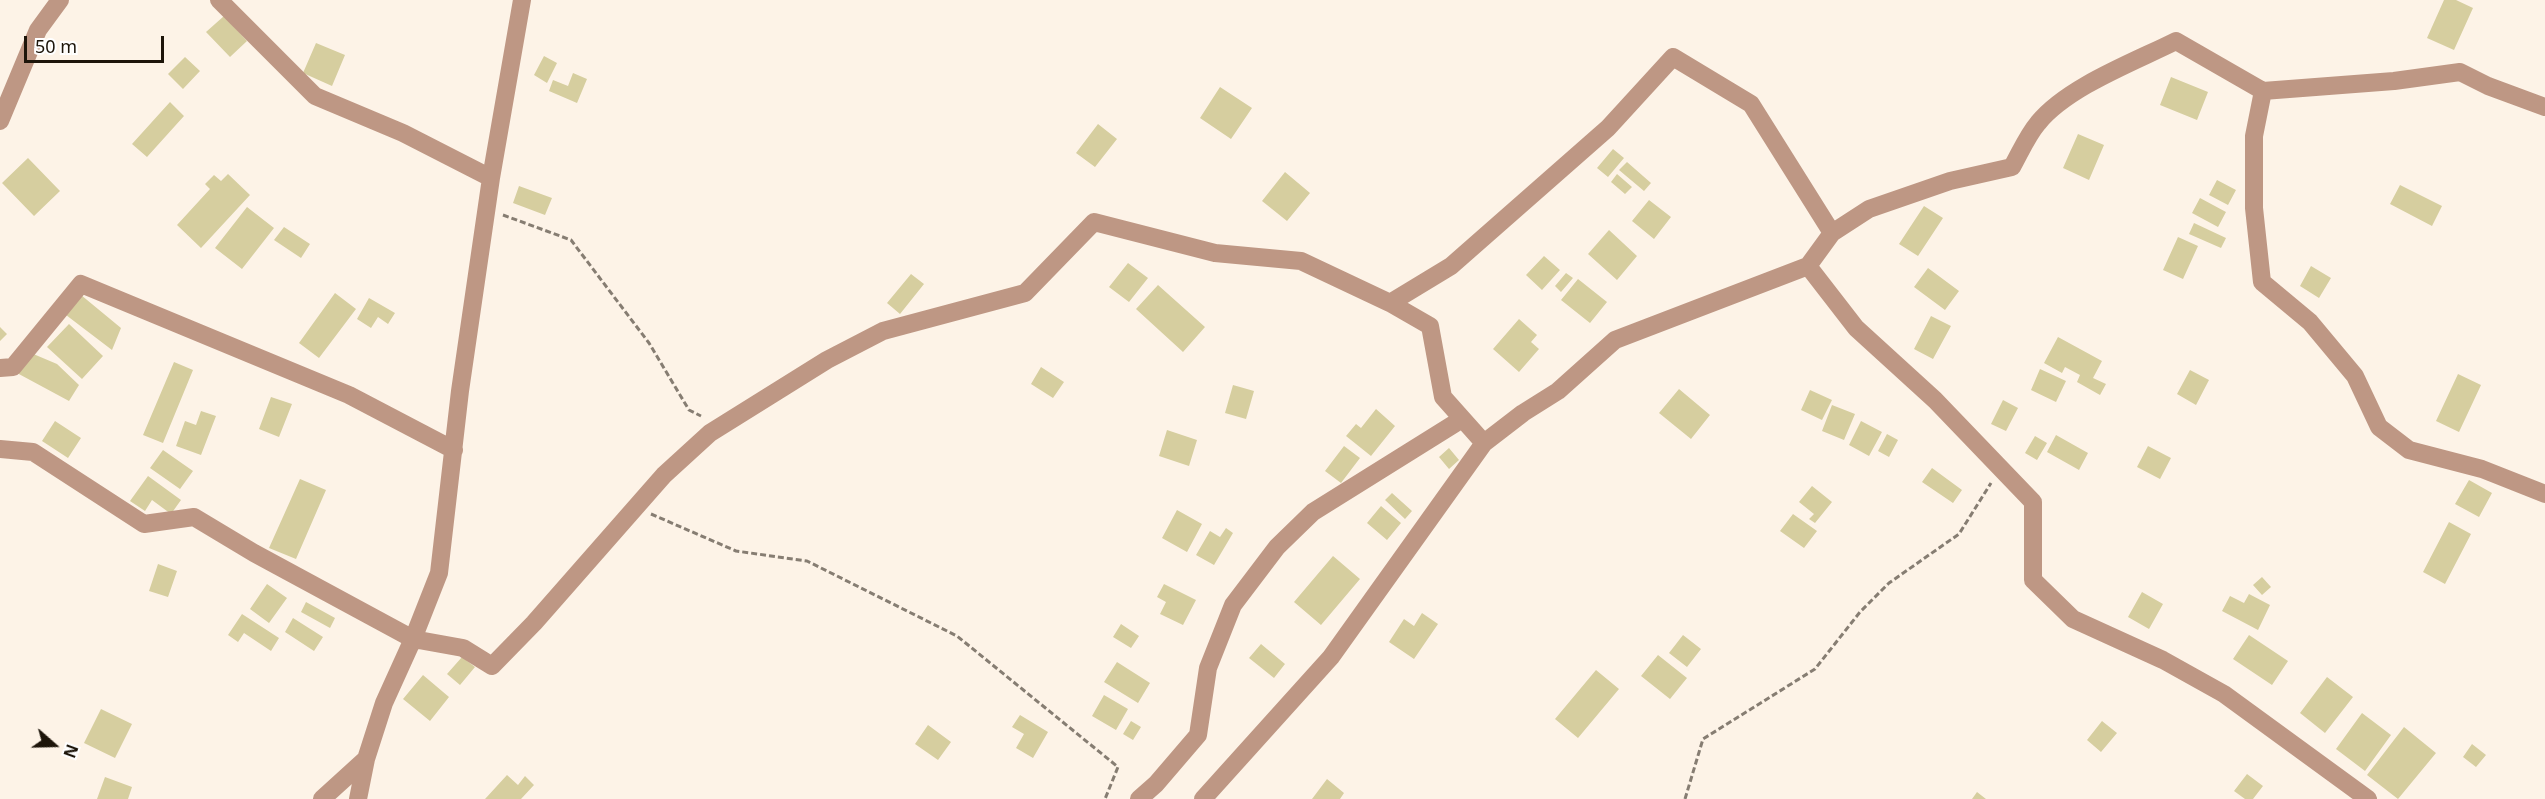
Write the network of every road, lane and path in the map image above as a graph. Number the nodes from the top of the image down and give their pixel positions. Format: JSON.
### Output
{"nodes":[{"id":1,"x":60,"y":0,"type":"edge"},
{"id":2,"x":219,"y":0,"type":"edge"},
{"id":3,"x":522,"y":0,"type":"edge"},
{"id":4,"x":2263,"y":91,"type":"junction"},
{"id":5,"x":2545,"y":107,"type":"edge"},
{"id":6,"x":0,"y":121,"type":"edge"},
{"id":7,"x":491,"y":178,"type":"junction"},
{"id":8,"x":487,"y":209,"type":"junction"},
{"id":9,"x":1832,"y":233,"type":"junction"},
{"id":10,"x":1808,"y":266,"type":"junction"},
{"id":11,"x":1390,"y":303,"type":"junction"},
{"id":12,"x":0,"y":368,"type":"edge"},
{"id":13,"x":1462,"y":419,"type":"junction"},
{"id":14,"x":721,"y":427,"type":"junction"},
{"id":15,"x":1484,"y":443,"type":"junction"},
{"id":16,"x":0,"y":449,"type":"edge"},
{"id":17,"x":454,"y":450,"type":"junction"},
{"id":18,"x":2001,"y":468,"type":"junction"},
{"id":19,"x":2545,"y":494,"type":"edge"},
{"id":20,"x":636,"y":508,"type":"junction"},
{"id":21,"x":413,"y":639,"type":"junction"},
{"id":22,"x":366,"y":759,"type":"junction"},
{"id":23,"x":322,"y":799,"type":"edge"},
{"id":24,"x":358,"y":799,"type":"edge"},
{"id":25,"x":1105,"y":799,"type":"edge"},
{"id":26,"x":1139,"y":799,"type":"edge"},
{"id":27,"x":1203,"y":799,"type":"edge"},
{"id":28,"x":1685,"y":799,"type":"edge"},
{"id":29,"x":2368,"y":799,"type":"edge"}],
"edges":[{"from":1,"to":6,"type":"street"},
{"from":2,"to":7,"type":"street"},
{"from":3,"to":7,"type":"street"},
{"from":4,"to":5,"type":"street"},
{"from":4,"to":9,"type":"street"},
{"from":4,"to":19,"type":"street"},
{"from":7,"to":8,"type":"street"},
{"from":8,"to":14,"type":"path"},
{"from":8,"to":17,"type":"street"},
{"from":9,"to":10,"type":"street"},
{"from":9,"to":11,"type":"street"},
{"from":10,"to":15,"type":"street"},
{"from":10,"to":18,"type":"street"},
{"from":11,"to":13,"type":"street"},
{"from":11,"to":14,"type":"street"},
{"from":12,"to":17,"type":"street"},
{"from":13,"to":15,"type":"street"},
{"from":13,"to":26,"type":"street"},
{"from":14,"to":20,"type":"street"},
{"from":15,"to":27,"type":"street"},
{"from":16,"to":21,"type":"street"},
{"from":17,"to":21,"type":"street"},
{"from":18,"to":28,"type":"path"},
{"from":18,"to":29,"type":"street"},
{"from":20,"to":21,"type":"street"},
{"from":20,"to":25,"type":"path"},
{"from":21,"to":22,"type":"street"},
{"from":22,"to":23,"type":"street"},
{"from":22,"to":24,"type":"street"}]}
